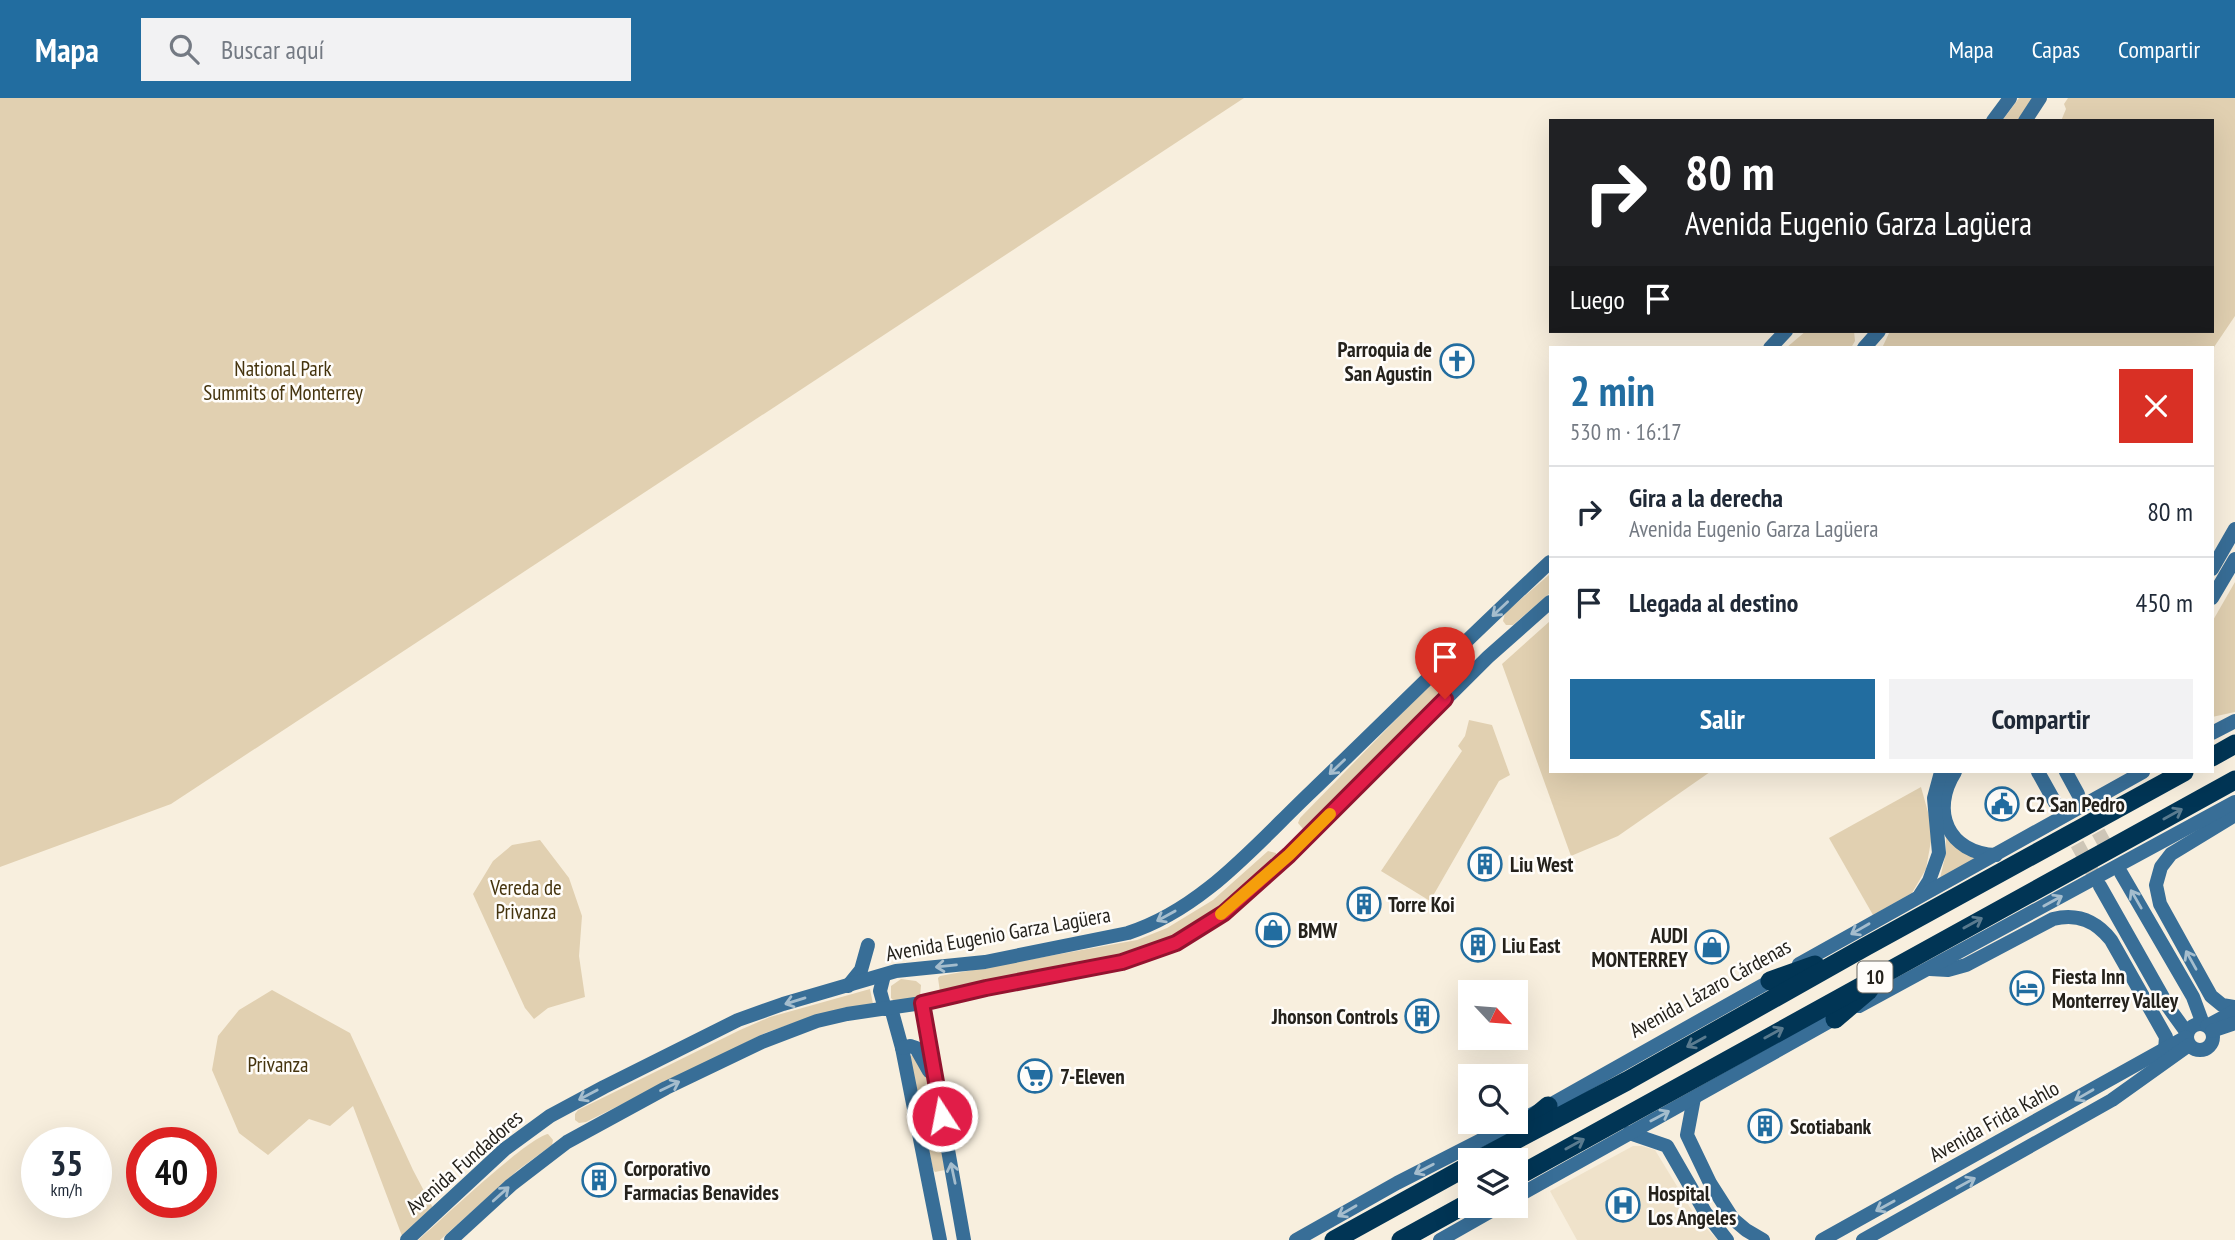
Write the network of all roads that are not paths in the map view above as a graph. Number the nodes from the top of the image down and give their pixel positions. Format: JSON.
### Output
{"nodes":[{"id":1,"x":2010,"y":98,"type":"edge"},
{"id":2,"x":2040,"y":98,"type":"edge"},
{"id":3,"x":1994,"y":119,"type":"edge"},
{"id":4,"x":2026,"y":119,"type":"edge"},
{"id":5,"x":1784,"y":333,"type":"edge"},
{"id":6,"x":1772,"y":346,"type":"edge"},
{"id":7,"x":2235,"y":529,"type":"edge"},
{"id":8,"x":2235,"y":559,"type":"edge"},
{"id":9,"x":1549,"y":563,"type":"edge"},
{"id":10,"x":2214,"y":566,"type":"edge"},
{"id":11,"x":2214,"y":595,"type":"edge"},
{"id":12,"x":1549,"y":603,"type":"edge"},
{"id":13,"x":2235,"y":721,"type":"edge"},
{"id":14,"x":2215,"y":730,"type":"edge"},
{"id":15,"x":2235,"y":744,"type":"edge"},
{"id":16,"x":2214,"y":756,"type":"edge"},
{"id":17,"x":1941,"y":773,"type":"edge"},
{"id":18,"x":1954,"y":773,"type":"edge"},
{"id":19,"x":2039,"y":773,"type":"edge"},
{"id":20,"x":2067,"y":773,"type":"edge"},
{"id":21,"x":2182,"y":773,"type":"edge"},
{"id":22,"x":2137,"y":774,"type":"edge"},
{"id":23,"x":2235,"y":779,"type":"edge"},
{"id":24,"x":2078,"y":794,"type":"tunnel mouth"},
{"id":25,"x":2235,"y":802,"type":"edge"},
{"id":26,"x":2057,"y":806,"type":"tunnel mouth"},
{"id":27,"x":2235,"y":816,"type":"edge"},
{"id":28,"x":1996,"y":855,"type":"junction"},
{"id":29,"x":2121,"y":873,"type":"tunnel mouth"},
{"id":30,"x":2100,"y":886,"type":"tunnel mouth"},
{"id":31,"x":1919,"y":896,"type":"junction"},
{"id":32,"x":1093,"y":940,"type":"junction"},
{"id":33,"x":868,"y":944,"type":"dead end"},
{"id":34,"x":1064,"y":945,"type":"junction"},
{"id":35,"x":1865,"y":947,"type":"junction"},
{"id":36,"x":1903,"y":962,"type":"junction"},
{"id":37,"x":1093,"y":968,"type":"junction"},
{"id":38,"x":1928,"y":969,"type":"junction"},
{"id":39,"x":1064,"y":973,"type":"junction"},
{"id":40,"x":884,"y":975,"type":"junction"},
{"id":41,"x":1770,"y":981,"type":"junction"},
{"id":42,"x":848,"y":986,"type":"junction"},
{"id":43,"x":819,"y":994,"type":"junction"},
{"id":44,"x":922,"y":1003,"type":"junction"},
{"id":45,"x":888,"y":1009,"type":"junction"},
{"id":46,"x":2235,"y":1009,"type":"edge"},
{"id":47,"x":1835,"y":1019,"type":"junction"},
{"id":48,"x":817,"y":1021,"type":"junction"},
{"id":49,"x":2235,"y":1023,"type":"edge"},
{"id":50,"x":2207,"y":1027,"type":"junction"},
{"id":51,"x":2187,"y":1039,"type":"junction"},
{"id":52,"x":902,"y":1048,"type":"junction"},
{"id":53,"x":2165,"y":1050,"type":"junction"},
{"id":54,"x":2117,"y":1076,"type":"junction"},
{"id":55,"x":936,"y":1089,"type":"junction"},
{"id":56,"x":1694,"y":1098,"type":"junction"},
{"id":57,"x":2112,"y":1100,"type":"junction"},
{"id":58,"x":1548,"y":1106,"type":"junction"},
{"id":59,"x":550,"y":1116,"type":"joint"},
{"id":60,"x":1629,"y":1133,"type":"junction"},
{"id":61,"x":1687,"y":1135,"type":"junction"},
{"id":62,"x":1667,"y":1146,"type":"junction"},
{"id":63,"x":1496,"y":1148,"type":"edge"},
{"id":64,"x":1502,"y":1148,"type":"edge"},
{"id":65,"x":1528,"y":1170,"type":"edge"},
{"id":66,"x":1458,"y":1172,"type":"edge"},
{"id":67,"x":1528,"y":1190,"type":"edge"},
{"id":68,"x":1458,"y":1209,"type":"edge"},
{"id":69,"x":935,"y":1212,"type":"junction"},
{"id":70,"x":1479,"y":1218,"type":"edge"},
{"id":71,"x":963,"y":1234,"type":"edge"},
{"id":72,"x":407,"y":1240,"type":"edge"},
{"id":73,"x":450,"y":1240,"type":"edge"},
{"id":74,"x":940,"y":1240,"type":"edge"},
{"id":75,"x":1296,"y":1240,"type":"edge"},
{"id":76,"x":1334,"y":1240,"type":"edge"},
{"id":77,"x":1401,"y":1240,"type":"edge"},
{"id":78,"x":1440,"y":1240,"type":"edge"},
{"id":79,"x":1727,"y":1240,"type":"edge"},
{"id":80,"x":1763,"y":1240,"type":"edge"},
{"id":81,"x":1822,"y":1240,"type":"edge"},
{"id":82,"x":1863,"y":1240,"type":"edge"}],
"edges":[{"from":1,"to":3,"type":"street"},
{"from":2,"to":4,"type":"street"},
{"from":5,"to":6,"type":"street"},
{"from":7,"to":10,"type":"street"},
{"from":8,"to":11,"type":"street"},
{"from":9,"to":32,"type":"street","name":"Avenida Eugenio Garza Lagüera","one_way":true},
{"from":12,"to":37,"type":"street"},
{"from":13,"to":14,"type":"street"},
{"from":15,"to":16,"type":"highway"},
{"from":17,"to":31,"type":"street"},
{"from":18,"to":28,"type":"street"},
{"from":19,"to":26,"type":"street"},
{"from":20,"to":24,"type":"street"},
{"from":21,"to":35,"type":"highway","name":"Avenida Lázaro Cárdenas","number":"10"},
{"from":22,"to":28,"type":"street","name":"Avenida Lázaro Cárdenas"},
{"from":36,"to":23,"type":"highway","number":"10","one_way":true},
{"from":38,"to":25,"type":"street","one_way":true},
{"from":46,"to":27,"type":"street","one_way":true},
{"from":28,"to":31,"type":"street","name":"Avenida Lázaro Cárdenas"},
{"from":50,"to":29,"type":"street","one_way":true},
{"from":30,"to":51,"type":"street"},
{"from":31,"to":41,"type":"street","name":"Avenida Lázaro Cárdenas","one_way":true},
{"from":32,"to":34,"type":"street","name":"Avenida Eugenio Garza Lagüera"},
{"from":32,"to":37,"type":"street"},
{"from":33,"to":42,"type":"street"},
{"from":34,"to":39,"type":"street"},
{"from":34,"to":40,"type":"street","name":"Avenida Eugenio Garza Lagüera","one_way":true},
{"from":35,"to":41,"type":"highway"},
{"from":35,"to":64,"type":"highway","name":"Avenida Lázaro Cárdenas","number":"10","one_way":true},
{"from":36,"to":47,"type":"highway"},
{"from":65,"to":36,"type":"highway","number":"10","one_way":true},
{"from":37,"to":39,"type":"street"},
{"from":38,"to":47,"type":"street"},
{"from":38,"to":53,"type":"street"},
{"from":39,"to":44,"type":"street"},
{"from":40,"to":42,"type":"street","name":"Avenida Eugenio Garza Lagüera"},
{"from":40,"to":45,"type":"street"},
{"from":41,"to":58,"type":"street","name":"Avenida Lázaro Cárdenas"},
{"from":42,"to":43,"type":"street","name":"Avenida Eugenio Garza Lagüera"},
{"from":43,"to":48,"type":"street"},
{"from":43,"to":59,"type":"street","name":"Avenida Eugenio Garza Lagüera","one_way":true},
{"from":44,"to":45,"type":"street"},
{"from":44,"to":55,"type":"street"},
{"from":45,"to":48,"type":"street"},
{"from":45,"to":52,"type":"street"},
{"from":46,"to":50,"type":"street"},
{"from":47,"to":56,"type":"street"},
{"from":73,"to":48,"type":"street","one_way":true},
{"from":49,"to":50,"type":"street"},
{"from":50,"to":51,"type":"street"},
{"from":50,"to":51,"type":"street"},
{"from":51,"to":53,"type":"street","name":"Avenida Frida Kahlo"},
{"from":51,"to":57,"type":"street","name":"Avenida Frida Kahlo"},
{"from":52,"to":55,"type":"street"},
{"from":52,"to":69,"type":"street"},
{"from":53,"to":54,"type":"street","name":"Avenida Frida Kahlo"},
{"from":54,"to":57,"type":"street"},
{"from":54,"to":81,"type":"street","name":"Avenida Frida Kahlo","one_way":true},
{"from":71,"to":55,"type":"street","one_way":true},
{"from":60,"to":56,"type":"street","one_way":true},
{"from":56,"to":61,"type":"street"},
{"from":82,"to":57,"type":"street","name":"Avenida Frida Kahlo","one_way":true},
{"from":58,"to":63,"type":"highway"},
{"from":58,"to":75,"type":"street","name":"Avenida Lázaro Cárdenas","one_way":true},
{"from":59,"to":72,"type":"street","name":"Avenida Fundadores"},
{"from":60,"to":62,"type":"street"},
{"from":60,"to":67,"type":"street"},
{"from":61,"to":62,"type":"street"},
{"from":61,"to":80,"type":"street"},
{"from":62,"to":79,"type":"street"},
{"from":66,"to":76,"type":"highway"},
{"from":68,"to":77,"type":"highway"},
{"from":69,"to":71,"type":"street"},
{"from":69,"to":74,"type":"street"},
{"from":70,"to":78,"type":"street"}]}
